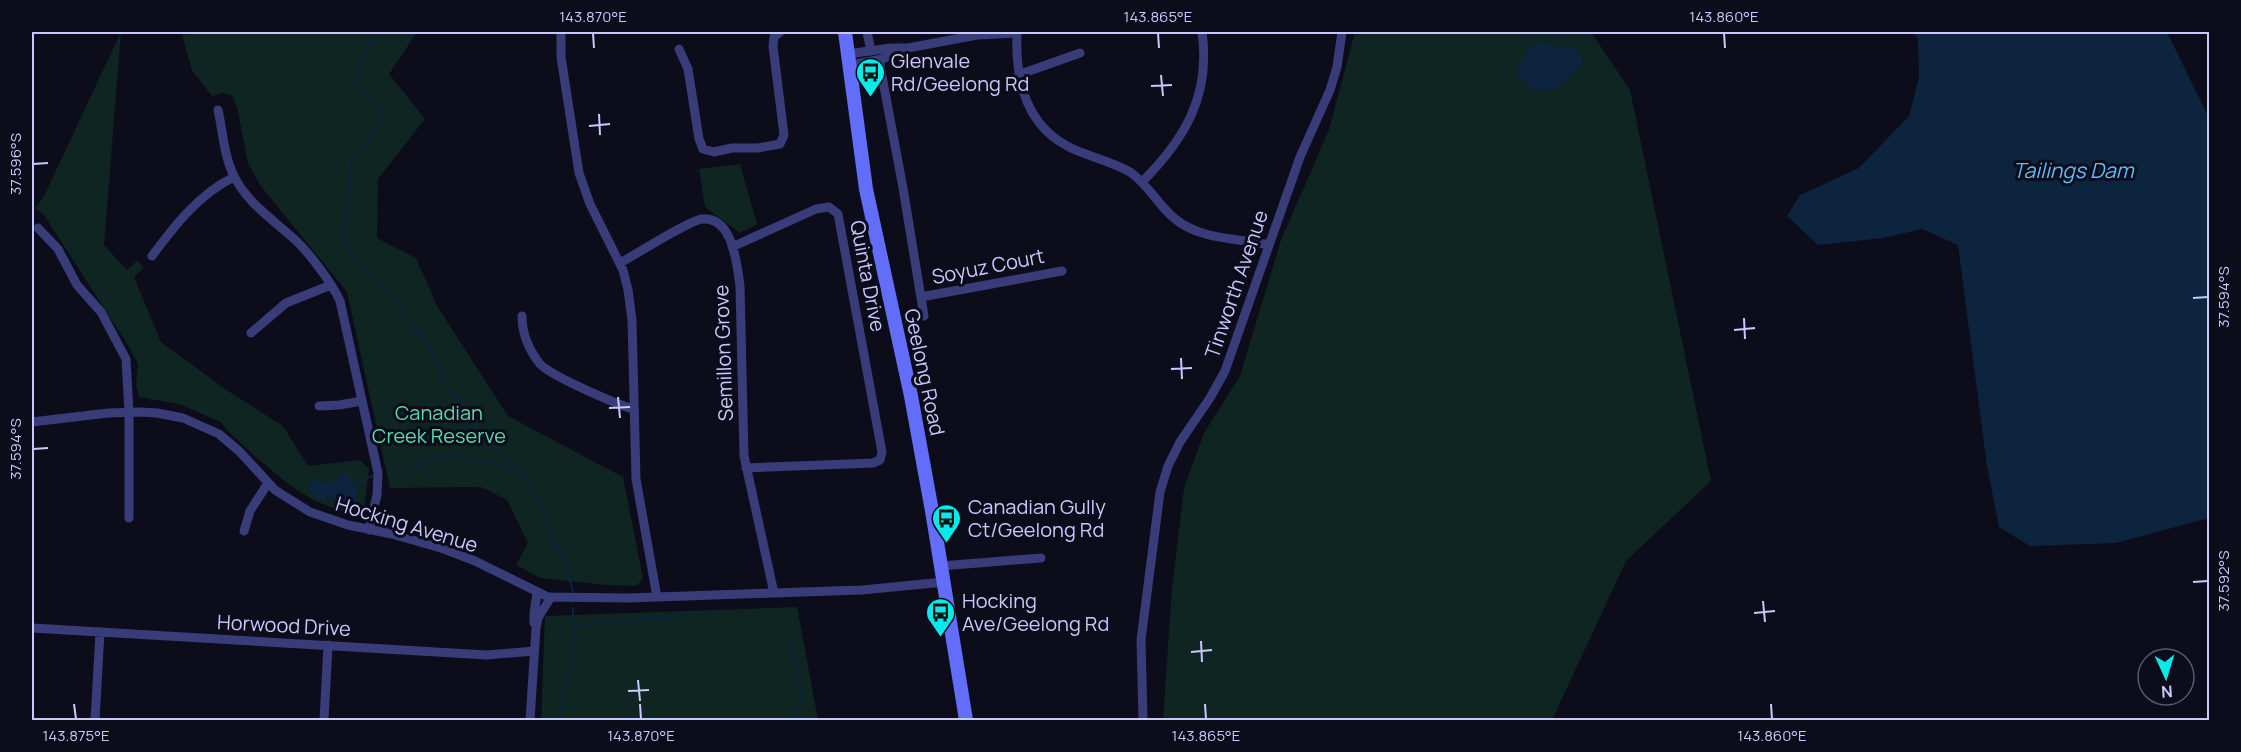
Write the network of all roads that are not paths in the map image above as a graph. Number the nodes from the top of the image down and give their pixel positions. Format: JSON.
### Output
{"nodes":[{"id":1,"x":561,"y":32,"type":"edge"},
{"id":2,"x":780,"y":32,"type":"edge"},
{"id":3,"x":845,"y":32,"type":"edge"},
{"id":4,"x":867,"y":32,"type":"edge"},
{"id":5,"x":1017,"y":32,"type":"edge"},
{"id":6,"x":1202,"y":32,"type":"edge"},
{"id":7,"x":1342,"y":32,"type":"edge"},
{"id":8,"x":982,"y":33,"type":"edge"},
{"id":9,"x":679,"y":48,"type":"dead end"},
{"id":10,"x":908,"y":48,"type":"junction"},
{"id":11,"x":872,"y":51,"type":"junction"},
{"id":12,"x":1080,"y":53,"type":"dead end"},
{"id":13,"x":849,"y":60,"type":"junction"},
{"id":14,"x":877,"y":60,"type":"junction"},
{"id":15,"x":1018,"y":75,"type":"junction"},
{"id":16,"x":218,"y":110,"type":"dead end"},
{"id":17,"x":234,"y":177,"type":"junction"},
{"id":18,"x":1142,"y":182,"type":"junction"},
{"id":19,"x":38,"y":228,"type":"dead end"},
{"id":20,"x":1269,"y":245,"type":"junction"},
{"id":21,"x":732,"y":247,"type":"junction"},
{"id":22,"x":152,"y":256,"type":"dead end"},
{"id":23,"x":620,"y":263,"type":"junction"},
{"id":24,"x":1062,"y":271,"type":"dead end"},
{"id":25,"x":331,"y":285,"type":"junction"},
{"id":26,"x":921,"y":297,"type":"junction"},
{"id":27,"x":522,"y":316,"type":"dead end"},
{"id":28,"x":924,"y":316,"type":"dead end"},
{"id":29,"x":251,"y":333,"type":"dead end"},
{"id":30,"x":362,"y":401,"type":"junction"},
{"id":31,"x":319,"y":406,"type":"dead end"},
{"id":32,"x":633,"y":409,"type":"junction"},
{"id":33,"x":129,"y":412,"type":"junction"},
{"id":34,"x":32,"y":422,"type":"edge"},
{"id":35,"x":746,"y":468,"type":"junction"},
{"id":36,"x":268,"y":483,"type":"junction"},
{"id":37,"x":129,"y":518,"type":"dead end"},
{"id":38,"x":369,"y":530,"type":"junction"},
{"id":39,"x":244,"y":531,"type":"dead end"},
{"id":40,"x":1041,"y":558,"type":"dead end"},
{"id":41,"x":941,"y":566,"type":"junction"},
{"id":42,"x":944,"y":582,"type":"junction"},
{"id":43,"x":537,"y":593,"type":"junction"},
{"id":44,"x":774,"y":593,"type":"junction"},
{"id":45,"x":551,"y":597,"type":"junction"},
{"id":46,"x":657,"y":597,"type":"junction"},
{"id":47,"x":32,"y":628,"type":"edge"},
{"id":48,"x":100,"y":632,"type":"junction"},
{"id":49,"x":535,"y":632,"type":"junction"},
{"id":50,"x":328,"y":645,"type":"junction"},
{"id":51,"x":534,"y":651,"type":"junction"},
{"id":52,"x":95,"y":720,"type":"edge"},
{"id":53,"x":324,"y":720,"type":"edge"},
{"id":54,"x":530,"y":720,"type":"edge"},
{"id":55,"x":966,"y":720,"type":"edge"},
{"id":56,"x":1143,"y":720,"type":"edge"}],
"edges":[{"from":1,"to":23,"type":"street"},
{"from":2,"to":9,"type":"street"},
{"from":3,"to":13,"type":"main road","name":"Geelong Road"},
{"from":4,"to":11,"type":"street","name":"Geelong Road"},
{"from":5,"to":8,"type":"street"},
{"from":5,"to":15,"type":"street"},
{"from":6,"to":18,"type":"street"},
{"from":7,"to":20,"type":"street","name":"Tinworth Avenue"},
{"from":8,"to":10,"type":"street"},
{"from":10,"to":11,"type":"street"},
{"from":10,"to":14,"type":"street"},
{"from":11,"to":13,"type":"street"},
{"from":11,"to":14,"type":"street","name":"Geelong Road"},
{"from":12,"to":15,"type":"street"},
{"from":13,"to":14,"type":"street"},
{"from":13,"to":41,"type":"main road","name":"Geelong Road"},
{"from":14,"to":26,"type":"street","name":"Geelong Road"},
{"from":15,"to":18,"type":"street"},
{"from":16,"to":17,"type":"street"},
{"from":17,"to":22,"type":"street"},
{"from":17,"to":25,"type":"street"},
{"from":18,"to":20,"type":"street"},
{"from":19,"to":33,"type":"street"},
{"from":20,"to":56,"type":"street","name":"Tinworth Avenue"},
{"from":21,"to":23,"type":"street","name":"Semillon Grove"},
{"from":21,"to":35,"type":"street","name":"Semillon Grove"},
{"from":21,"to":35,"type":"street","name":"Quinta Drive"},
{"from":23,"to":32,"type":"street"},
{"from":24,"to":26,"type":"street","name":"Soyuz Court"},
{"from":25,"to":29,"type":"street"},
{"from":25,"to":30,"type":"street"},
{"from":26,"to":28,"type":"street","name":"Geelong Road"},
{"from":27,"to":32,"type":"street"},
{"from":30,"to":31,"type":"street"},
{"from":30,"to":38,"type":"street"},
{"from":32,"to":46,"type":"street"},
{"from":33,"to":34,"type":"street","name":"Hocking Avenue"},
{"from":33,"to":36,"type":"street","name":"Hocking Avenue"},
{"from":33,"to":37,"type":"street"},
{"from":35,"to":44,"type":"street","name":"Semillon Grove"},
{"from":36,"to":38,"type":"street","name":"Hocking Avenue"},
{"from":36,"to":39,"type":"street"},
{"from":38,"to":43,"type":"street","name":"Hocking Avenue"},
{"from":40,"to":41,"type":"street"},
{"from":41,"to":42,"type":"main road","name":"Geelong Road"},
{"from":42,"to":44,"type":"street","name":"Hocking Avenue"},
{"from":42,"to":55,"type":"main road","name":"Geelong Road"},
{"from":43,"to":45,"type":"street","name":"Hocking Avenue"},
{"from":43,"to":49,"type":"street"},
{"from":44,"to":46,"type":"street","name":"Hocking Avenue"},
{"from":45,"to":46,"type":"street","name":"Hocking Avenue"},
{"from":45,"to":49,"type":"street"},
{"from":47,"to":48,"type":"street","name":"Horwood Drive"},
{"from":48,"to":50,"type":"street","name":"Horwood Drive"},
{"from":48,"to":52,"type":"street"},
{"from":49,"to":51,"type":"street"},
{"from":50,"to":51,"type":"street","name":"Horwood Drive"},
{"from":50,"to":53,"type":"street"},
{"from":51,"to":54,"type":"street"}]}
